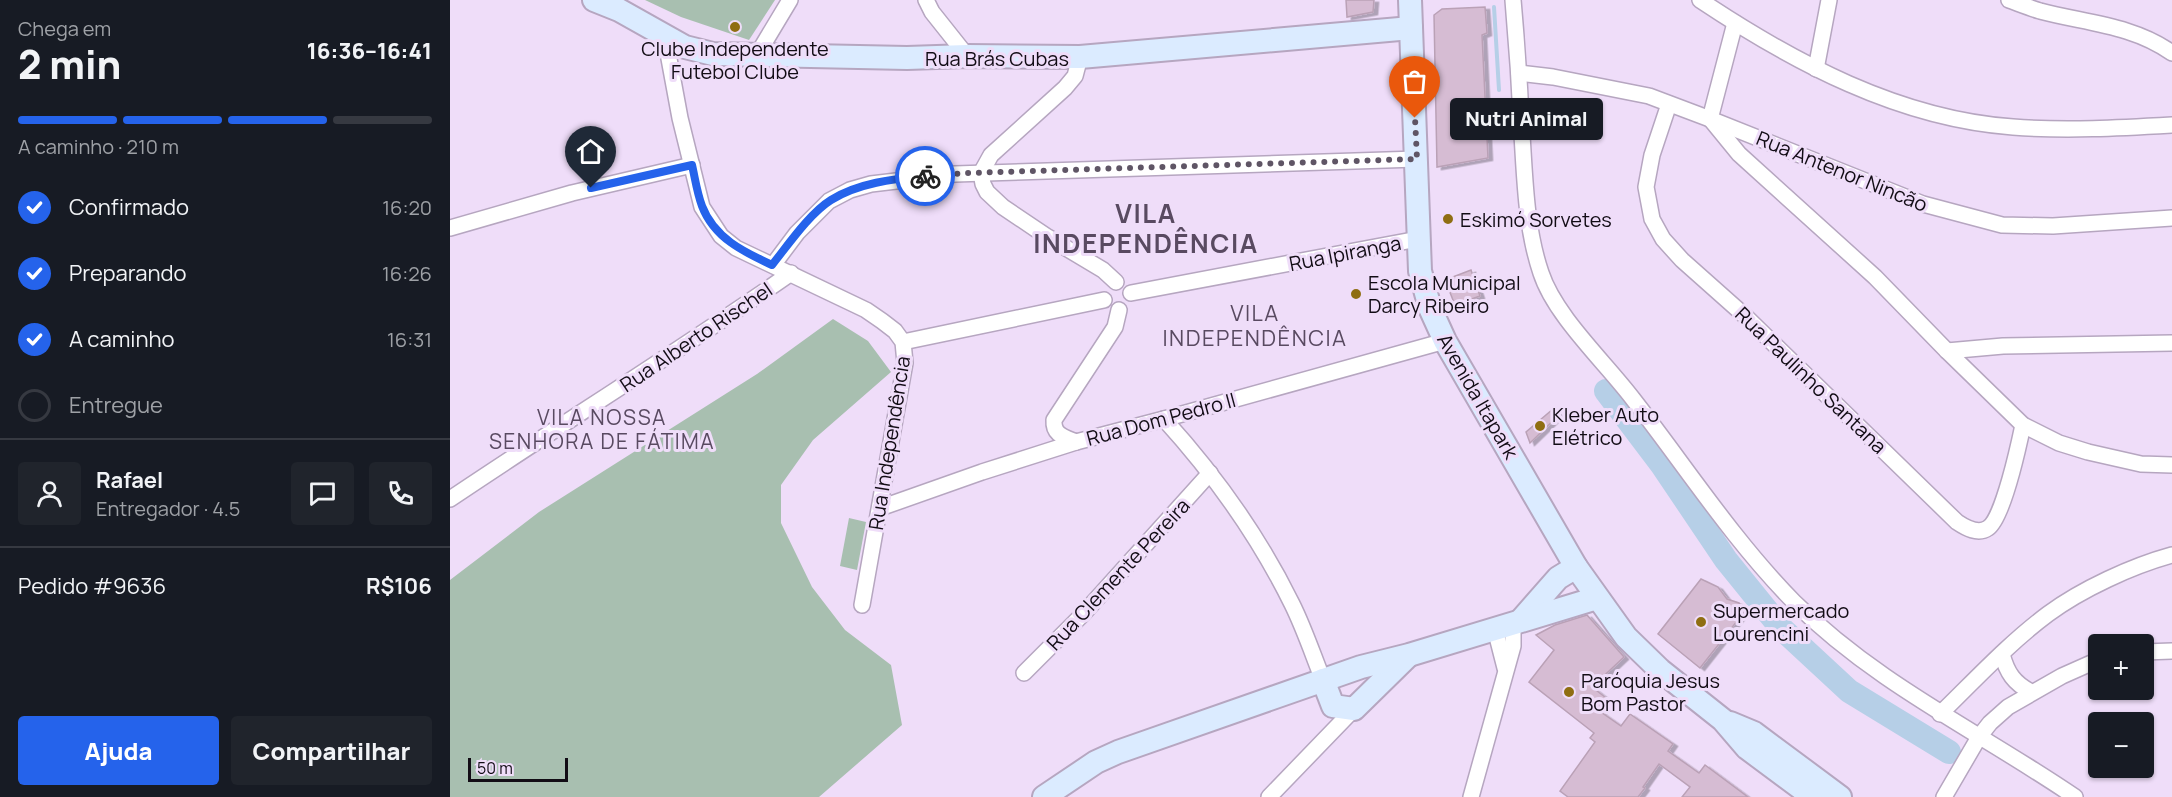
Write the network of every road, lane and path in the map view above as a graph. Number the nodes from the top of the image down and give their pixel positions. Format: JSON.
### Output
{"nodes":[{"id":1,"x":594,"y":0,"type":"edge"},
{"id":2,"x":790,"y":0,"type":"edge"},
{"id":3,"x":926,"y":0,"type":"edge"},
{"id":4,"x":1410,"y":0,"type":"edge"},
{"id":5,"x":1513,"y":0,"type":"edge"},
{"id":6,"x":1701,"y":0,"type":"edge"},
{"id":7,"x":1829,"y":0,"type":"edge"},
{"id":8,"x":2009,"y":0,"type":"edge"},
{"id":9,"x":1735,"y":23,"type":"junction"},
{"id":10,"x":1411,"y":28,"type":"junction"},
{"id":11,"x":665,"y":37,"type":"junction"},
{"id":12,"x":2172,"y":52,"type":"edge"},
{"id":13,"x":757,"y":55,"type":"junction"},
{"id":14,"x":967,"y":56,"type":"junction"},
{"id":15,"x":1080,"y":57,"type":"junction"},
{"id":16,"x":1816,"y":69,"type":"junction"},
{"id":17,"x":1519,"y":73,"type":"junction"},
{"id":18,"x":1669,"y":104,"type":"junction"},
{"id":19,"x":1710,"y":119,"type":"junction"},
{"id":20,"x":2172,"y":125,"type":"edge"},
{"id":21,"x":1417,"y":159,"type":"junction"},
{"id":22,"x":692,"y":165,"type":"junction"},
{"id":23,"x":981,"y":173,"type":"junction"},
{"id":24,"x":2172,"y":218,"type":"edge"},
{"id":25,"x":450,"y":228,"type":"edge"},
{"id":26,"x":1418,"y":239,"type":"junction"},
{"id":27,"x":772,"y":265,"type":"junction"},
{"id":28,"x":791,"y":273,"type":"junction"},
{"id":29,"x":1116,"y":282,"type":"junction"},
{"id":30,"x":1131,"y":293,"type":"junction"},
{"id":31,"x":1104,"y":300,"type":"junction"},
{"id":32,"x":1119,"y":310,"type":"junction"},
{"id":33,"x":1445,"y":341,"type":"junction"},
{"id":34,"x":903,"y":342,"type":"junction"},
{"id":35,"x":2172,"y":343,"type":"edge"},
{"id":36,"x":1947,"y":351,"type":"junction"},
{"id":37,"x":1164,"y":420,"type":"junction"},
{"id":38,"x":2023,"y":425,"type":"junction"},
{"id":39,"x":1076,"y":442,"type":"junction"},
{"id":40,"x":2172,"y":465,"type":"edge"},
{"id":41,"x":1210,"y":473,"type":"junction"},
{"id":42,"x":450,"y":500,"type":"edge"},
{"id":43,"x":880,"y":508,"type":"junction"},
{"id":44,"x":2172,"y":555,"type":"edge"},
{"id":45,"x":1576,"y":567,"type":"junction"},
{"id":46,"x":1597,"y":598,"type":"junction"},
{"id":47,"x":862,"y":605,"type":"dead end"},
{"id":48,"x":1510,"y":624,"type":"junction"},
{"id":49,"x":2172,"y":651,"type":"edge"},
{"id":50,"x":2154,"y":652,"type":"edge"},
{"id":51,"x":2002,"y":654,"type":"junction"},
{"id":52,"x":1409,"y":655,"type":"junction"},
{"id":53,"x":2088,"y":665,"type":"edge"},
{"id":54,"x":1361,"y":668,"type":"junction"},
{"id":55,"x":1024,"y":673,"type":"dead end"},
{"id":56,"x":1323,"y":680,"type":"junction"},
{"id":57,"x":1374,"y":689,"type":"junction"},
{"id":58,"x":2031,"y":692,"type":"junction"},
{"id":59,"x":1343,"y":707,"type":"junction"},
{"id":60,"x":1940,"y":714,"type":"junction"},
{"id":61,"x":1723,"y":720,"type":"junction"},
{"id":62,"x":1979,"y":737,"type":"junction"},
{"id":63,"x":1044,"y":797,"type":"edge"},
{"id":64,"x":1269,"y":797,"type":"edge"},
{"id":65,"x":1472,"y":797,"type":"edge"},
{"id":66,"x":1813,"y":797,"type":"edge"},
{"id":67,"x":1840,"y":797,"type":"edge"},
{"id":68,"x":1944,"y":797,"type":"edge"},
{"id":69,"x":2075,"y":797,"type":"edge"}],
"edges":[{"from":1,"to":11,"type":"street","name":"Rua Brás Cubas"},
{"from":2,"to":13,"type":"street"},
{"from":3,"to":14,"type":"street"},
{"from":4,"to":10,"type":"street","name":"Avenida Itapark"},
{"from":5,"to":17,"type":"street"},
{"from":6,"to":9,"type":"street"},
{"from":7,"to":16,"type":"street"},
{"from":8,"to":12,"type":"street"},
{"from":9,"to":16,"type":"street"},
{"from":9,"to":19,"type":"street"},
{"from":10,"to":15,"type":"street","name":"Rua Brás Cubas"},
{"from":10,"to":21,"type":"street","name":"Avenida Itapark"},
{"from":11,"to":13,"type":"street","name":"Rua Brás Cubas"},
{"from":11,"to":22,"type":"street","name":"Rua Independência"},
{"from":13,"to":14,"type":"street","name":"Rua Brás Cubas"},
{"from":14,"to":15,"type":"street","name":"Rua Brás Cubas"},
{"from":15,"to":23,"type":"street"},
{"from":16,"to":20,"type":"street"},
{"from":17,"to":18,"type":"street","name":"Rua Antenor Nincão"},
{"from":17,"to":60,"type":"street"},
{"from":18,"to":19,"type":"street","name":"Rua Antenor Nincão"},
{"from":18,"to":38,"type":"street","name":"Rua Paulinho Santana"},
{"from":19,"to":24,"type":"street","name":"Rua Antenor Nincão"},
{"from":19,"to":36,"type":"street"},
{"from":21,"to":23,"type":"street"},
{"from":21,"to":26,"type":"street","name":"Avenida Itapark"},
{"from":22,"to":25,"type":"street"},
{"from":22,"to":27,"type":"street","name":"Rua Independência"},
{"from":23,"to":27,"type":"street"},
{"from":23,"to":29,"type":"street"},
{"from":26,"to":30,"type":"street","name":"Rua Ipiranga"},
{"from":26,"to":33,"type":"street","name":"Avenida Itapark"},
{"from":27,"to":28,"type":"street","name":"Rua Independência"},
{"from":28,"to":34,"type":"street","name":"Rua Independência"},
{"from":28,"to":42,"type":"street","name":"Rua Alberto Rischel"},
{"from":29,"to":30,"type":"street"},
{"from":29,"to":31,"type":"street"},
{"from":30,"to":32,"type":"street"},
{"from":31,"to":32,"type":"street"},
{"from":31,"to":34,"type":"street"},
{"from":32,"to":39,"type":"street"},
{"from":33,"to":37,"type":"street","name":"Rua Dom Pedro II"},
{"from":33,"to":45,"type":"street","name":"Avenida Itapark"},
{"from":34,"to":43,"type":"street","name":"Rua Independência"},
{"from":35,"to":36,"type":"street"},
{"from":36,"to":38,"type":"street"},
{"from":37,"to":39,"type":"street","name":"Rua Dom Pedro II"},
{"from":37,"to":41,"type":"street"},
{"from":38,"to":40,"type":"street"},
{"from":39,"to":43,"type":"street","name":"Rua Dom Pedro II"},
{"from":41,"to":55,"type":"street","name":"Rua Clemente Pereira"},
{"from":41,"to":56,"type":"street"},
{"from":43,"to":47,"type":"street","name":"Rua Independência"},
{"from":44,"to":51,"type":"street"},
{"from":45,"to":46,"type":"street","name":"Avenida Itapark"},
{"from":45,"to":48,"type":"street"},
{"from":46,"to":48,"type":"street"},
{"from":46,"to":61,"type":"street","name":"Avenida Itapark"},
{"from":48,"to":52,"type":"street"},
{"from":48,"to":65,"type":"street"},
{"from":49,"to":50,"type":"street"},
{"from":51,"to":58,"type":"street"},
{"from":51,"to":60,"type":"street"},
{"from":52,"to":54,"type":"street"},
{"from":52,"to":57,"type":"street"},
{"from":53,"to":58,"type":"street"},
{"from":54,"to":56,"type":"street"},
{"from":54,"to":57,"type":"street"},
{"from":56,"to":59,"type":"street"},
{"from":56,"to":63,"type":"street"},
{"from":57,"to":59,"type":"street"},
{"from":58,"to":62,"type":"street"},
{"from":59,"to":64,"type":"street"},
{"from":60,"to":62,"type":"street"},
{"from":61,"to":66,"type":"street","name":"Avenida Itapark"},
{"from":61,"to":67,"type":"street","name":"Avenida Itapark"},
{"from":62,"to":68,"type":"street"},
{"from":62,"to":69,"type":"street"}]}
